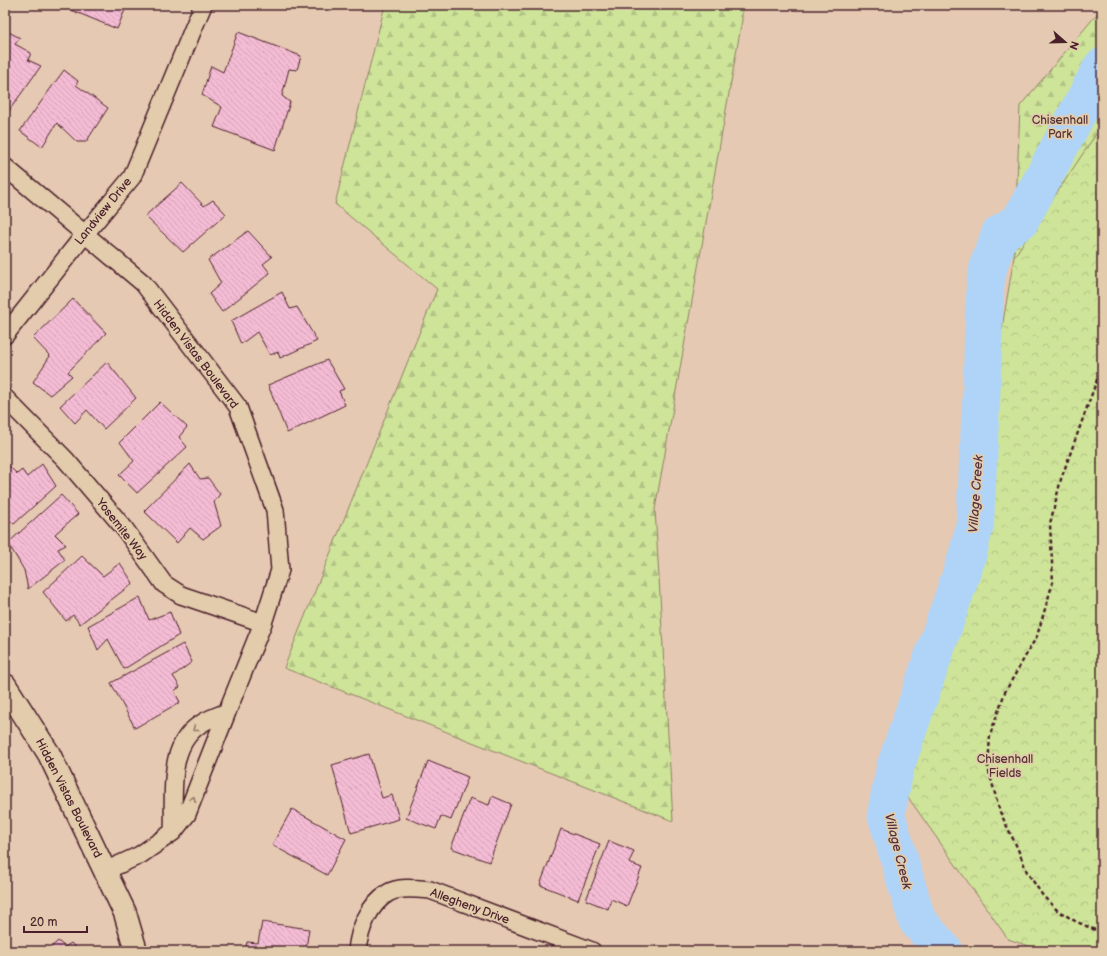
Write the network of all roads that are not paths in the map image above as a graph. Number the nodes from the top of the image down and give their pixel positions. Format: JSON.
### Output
{"nodes":[{"id":1,"x":204,"y":5,"type":"edge"},
{"id":2,"x":5,"y":167,"type":"edge"},
{"id":3,"x":85,"y":234,"type":"junction"},
{"id":4,"x":5,"y":335,"type":"edge"},
{"id":5,"x":5,"y":398,"type":"edge"},
{"id":6,"x":263,"y":623,"type":"junction"},
{"id":7,"x":5,"y":685,"type":"edge"},
{"id":8,"x":227,"y":712,"type":"junction"},
{"id":9,"x":173,"y":832,"type":"junction"},
{"id":10,"x":105,"y":872,"type":"junction"},
{"id":11,"x":136,"y":951,"type":"edge"},
{"id":12,"x":357,"y":951,"type":"edge"},
{"id":13,"x":592,"y":951,"type":"edge"}],
"edges":[{"from":1,"to":3,"type":"street","name":"Landview Drive"},
{"from":2,"to":3,"type":"street","name":"Hidden Vistas Boulevard"},
{"from":3,"to":4,"type":"street","name":"Landview Drive"},
{"from":3,"to":6,"type":"street","name":"Hidden Vistas Boulevard"},
{"from":5,"to":6,"type":"street","name":"Yosemite Way"},
{"from":6,"to":8,"type":"street","name":"Hidden Vistas Boulevard"},
{"from":7,"to":10,"type":"street","name":"Hidden Vistas Boulevard"},
{"from":9,"to":8,"type":"street","name":"Hidden Vistas Boulevard","one_way":true},
{"from":8,"to":9,"type":"street","one_way":true},
{"from":9,"to":10,"type":"street","name":"Hidden Vistas Boulevard"},
{"from":10,"to":11,"type":"street","name":"Hidden Vistas Boulevard"},
{"from":12,"to":13,"type":"street","name":"Allegheny Drive"}]}
